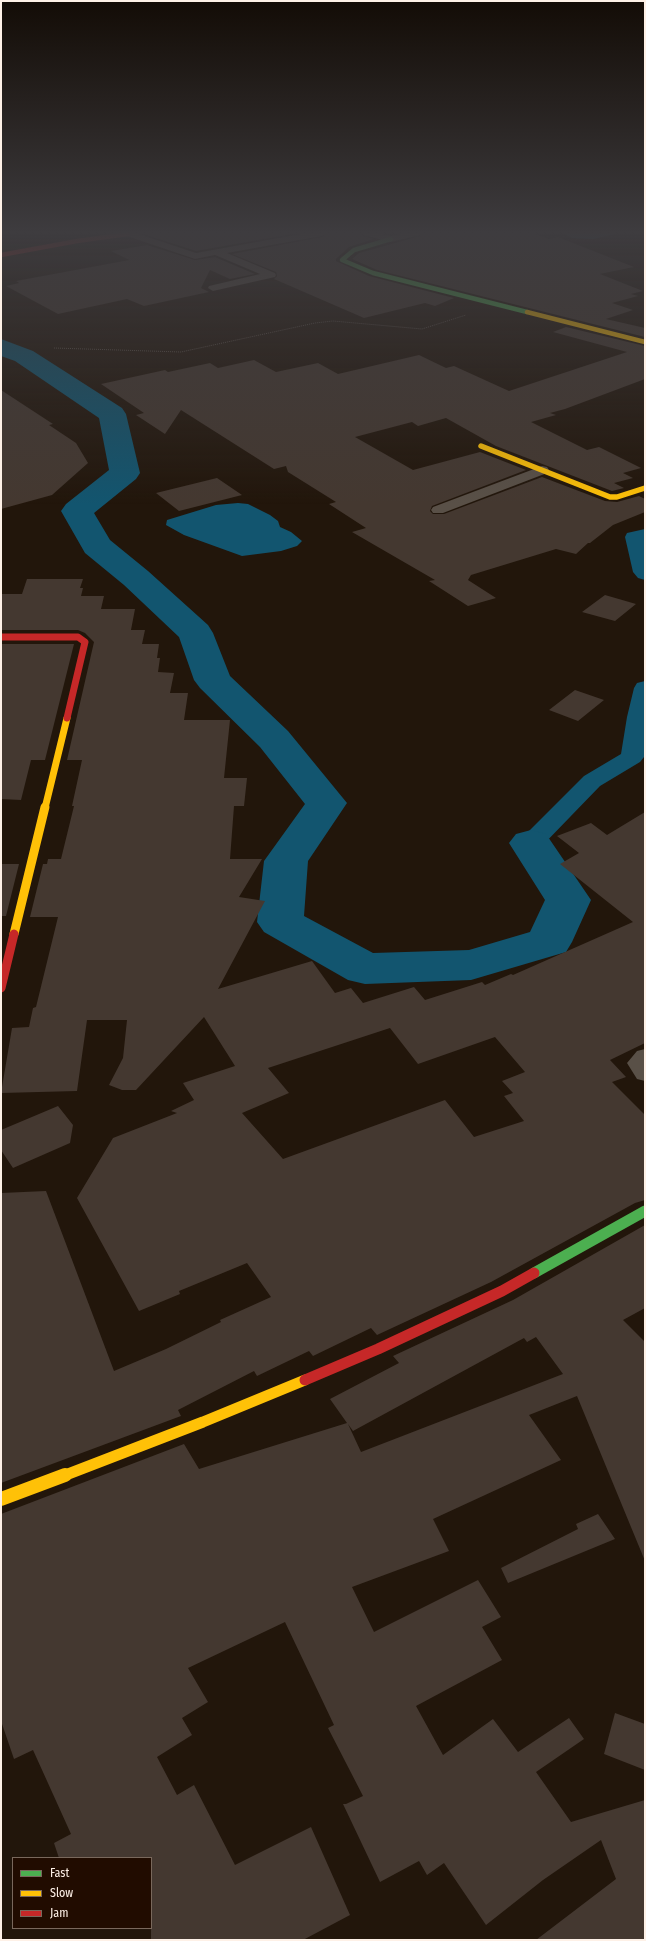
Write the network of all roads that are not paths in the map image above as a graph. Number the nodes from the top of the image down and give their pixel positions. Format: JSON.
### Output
{"nodes":[{"id":1,"x":574,"y":324,"type":"edge"},
{"id":2,"x":645,"y":342,"type":"edge"},
{"id":3,"x":481,"y":446,"type":"dead end"},
{"id":4,"x":542,"y":470,"type":"junction"},
{"id":5,"x":645,"y":488,"type":"edge"},
{"id":6,"x":438,"y":510,"type":"dead end"},
{"id":7,"x":1,"y":637,"type":"edge"},
{"id":8,"x":1,"y":988,"type":"edge"},
{"id":9,"x":645,"y":1056,"type":"edge"},
{"id":10,"x":645,"y":1073,"type":"edge"},
{"id":11,"x":645,"y":1211,"type":"edge"},
{"id":12,"x":1,"y":1499,"type":"edge"}],
"edges":[{"from":1,"to":2,"type":"street"},
{"from":3,"to":4,"type":"street"},
{"from":4,"to":5,"type":"street"},
{"from":4,"to":6,"type":"street"},
{"from":7,"to":8,"type":"street"},
{"from":9,"to":10,"type":"street"},
{"from":11,"to":12,"type":"street"}]}
